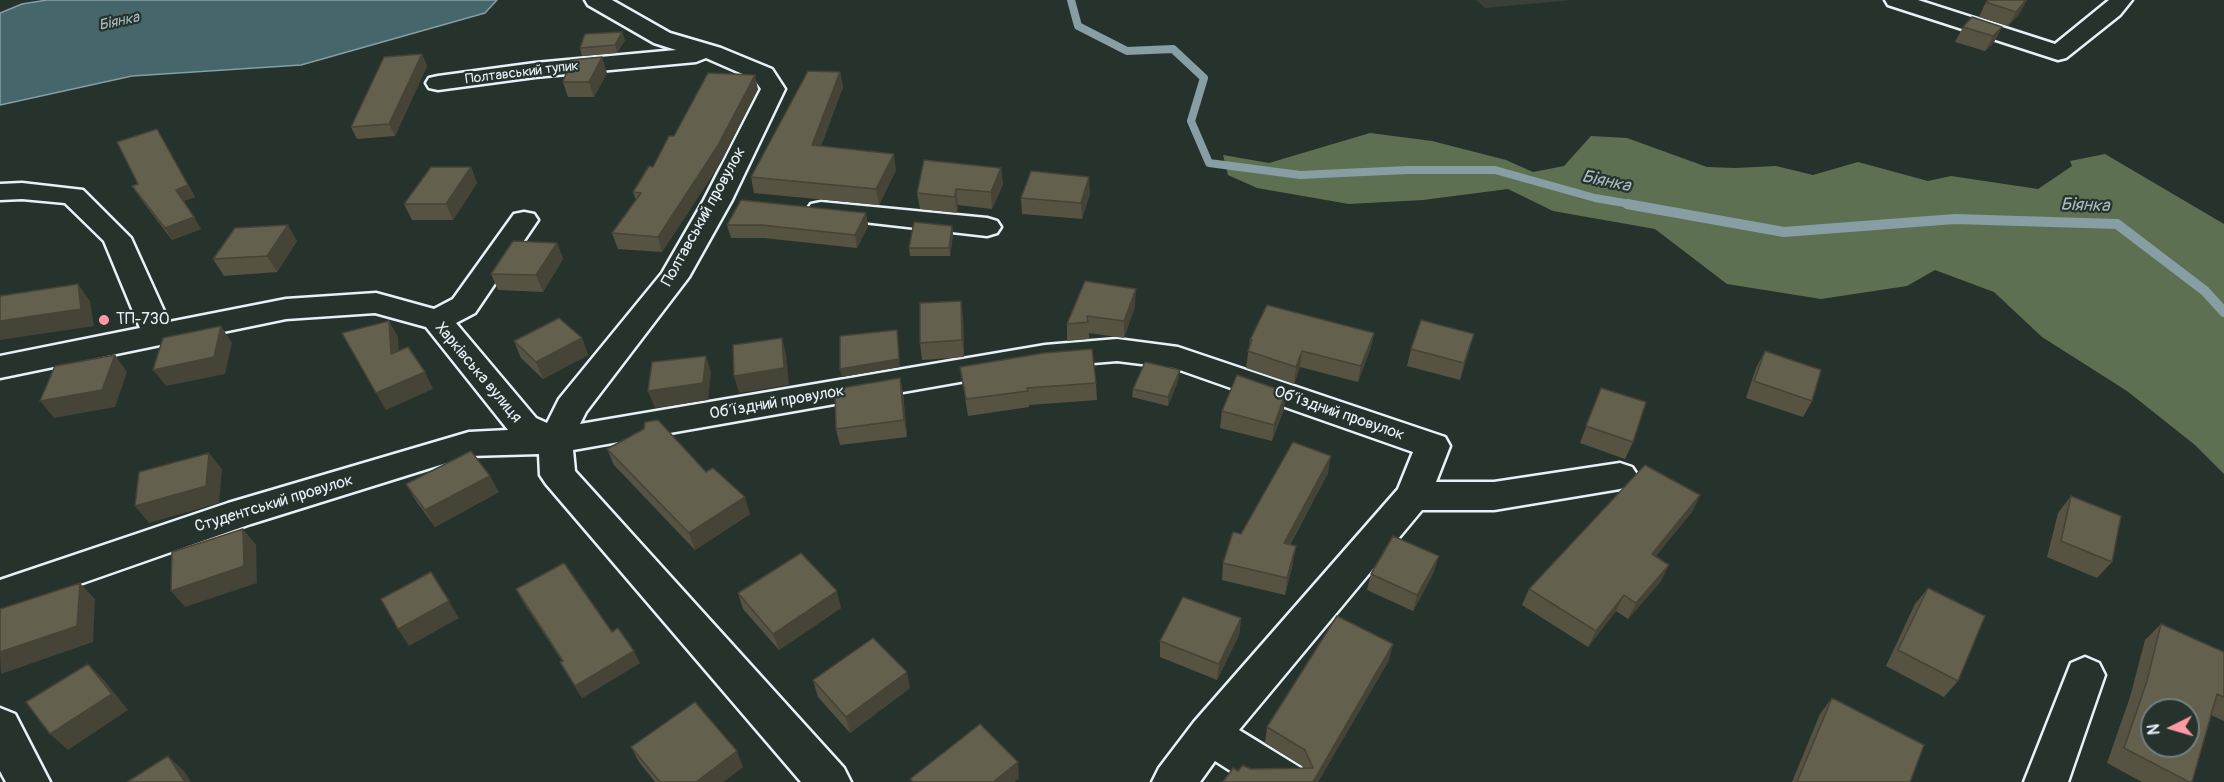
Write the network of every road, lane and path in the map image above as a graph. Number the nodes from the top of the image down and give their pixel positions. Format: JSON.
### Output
{"nodes":[{"id":1,"x":596,"y":0,"type":"edge"},
{"id":2,"x":1896,"y":0,"type":"edge"},
{"id":3,"x":2121,"y":0,"type":"edge"},
{"id":4,"x":713,"y":53,"type":"junction"},
{"id":5,"x":438,"y":84,"type":"dead end"},
{"id":6,"x":0,"y":192,"type":"edge"},
{"id":7,"x":800,"y":208,"type":"edge"},
{"id":8,"x":524,"y":220,"type":"dead end"},
{"id":9,"x":987,"y":227,"type":"dead end"},
{"id":10,"x":437,"y":320,"type":"junction"},
{"id":11,"x":158,"y":334,"type":"junction"},
{"id":12,"x":0,"y":367,"type":"edge"},
{"id":13,"x":555,"y":441,"type":"junction"},
{"id":14,"x":1620,"y":476,"type":"dead end"},
{"id":15,"x":1413,"y":496,"type":"junction"},
{"id":16,"x":0,"y":596,"type":"edge"},
{"id":17,"x":2085,"y":675,"type":"dead end"},
{"id":18,"x":0,"y":727,"type":"edge"},
{"id":19,"x":1209,"y":735,"type":"junction"},
{"id":20,"x":28,"y":782,"type":"edge"},
{"id":21,"x":829,"y":782,"type":"edge"},
{"id":22,"x":1174,"y":782,"type":"edge"},
{"id":23,"x":1286,"y":782,"type":"edge"},
{"id":24,"x":2046,"y":782,"type":"edge"}],
"edges":[{"from":1,"to":4,"type":"street"},
{"from":2,"to":3,"type":"street"},
{"from":4,"to":5,"type":"street","name":"Полтавський тупик"},
{"from":4,"to":13,"type":"street","name":"Полтавський провулок"},
{"from":6,"to":11,"type":"street"},
{"from":7,"to":9,"type":"street"},
{"from":8,"to":10,"type":"street"},
{"from":10,"to":11,"type":"street","name":"Харківська вулиця"},
{"from":10,"to":13,"type":"street","name":"Харківська вулиця"},
{"from":11,"to":12,"type":"street","name":"Харківська вулиця"},
{"from":13,"to":15,"type":"street","name":"Обʼїздний провулок"},
{"from":13,"to":16,"type":"street","name":"Студентський провулок"},
{"from":13,"to":21,"type":"street"},
{"from":14,"to":15,"type":"street"},
{"from":15,"to":19,"type":"street","name":"Обʼїздний провулок"},
{"from":17,"to":24,"type":"street"},
{"from":18,"to":20,"type":"street"},
{"from":19,"to":22,"type":"street","name":"Обʼїздний провулок"},
{"from":19,"to":23,"type":"street"}]}
